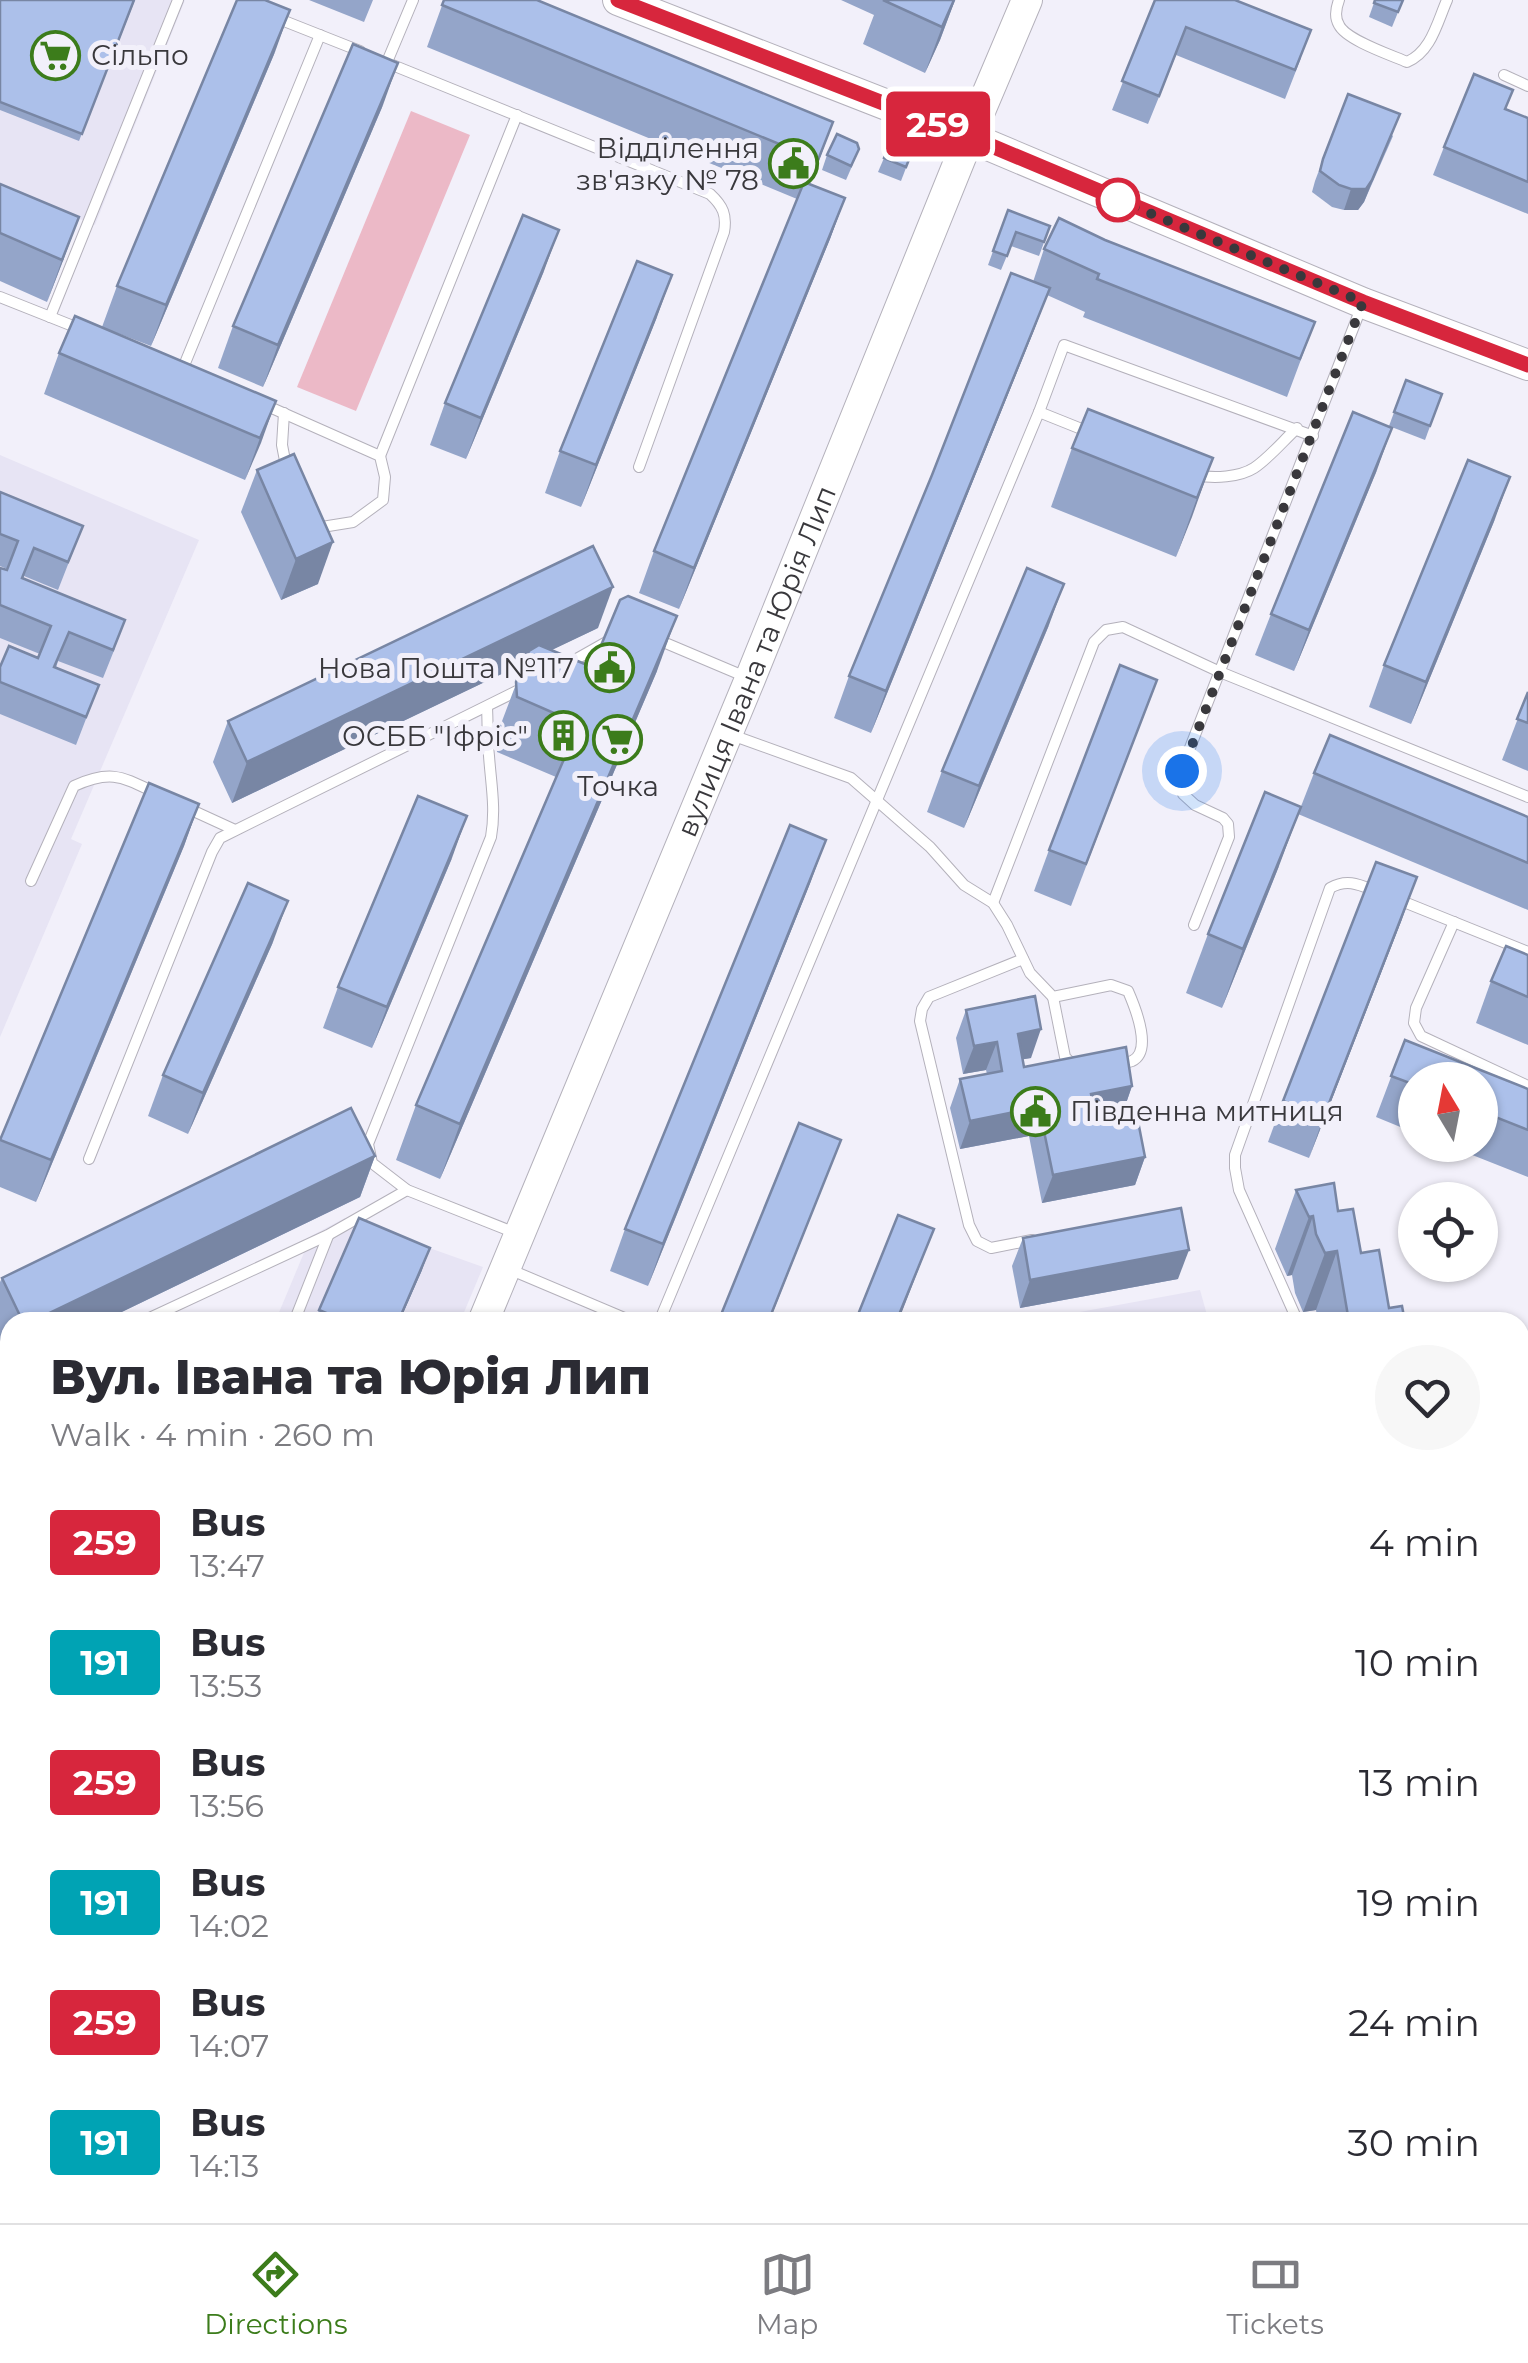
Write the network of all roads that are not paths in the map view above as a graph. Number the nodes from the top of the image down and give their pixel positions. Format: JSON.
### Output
{"nodes":[{"id":1,"x":178,"y":0,"type":"edge"},
{"id":2,"x":413,"y":0,"type":"edge"},
{"id":3,"x":618,"y":0,"type":"edge"},
{"id":4,"x":1027,"y":0,"type":"edge"},
{"id":5,"x":1339,"y":0,"type":"edge"},
{"id":6,"x":1447,"y":0,"type":"edge"},
{"id":7,"x":266,"y":14,"type":"edge"},
{"id":8,"x":320,"y":35,"type":"junction"},
{"id":9,"x":387,"y":62,"type":"junction"},
{"id":10,"x":1504,"y":76,"type":"dead end"},
{"id":11,"x":1528,"y":86,"type":"edge"},
{"id":12,"x":518,"y":115,"type":"junction"},
{"id":13,"x":968,"y":136,"type":"junction"},
{"id":14,"x":0,"y":297,"type":"edge"},
{"id":15,"x":1363,"y":302,"type":"junction"},
{"id":16,"x":50,"y":317,"type":"junction"},
{"id":17,"x":100,"y":336,"type":"edge"},
{"id":18,"x":166,"y":362,"type":"edge"},
{"id":19,"x":1528,"y":365,"type":"edge"},
{"id":20,"x":183,"y":368,"type":"junction"},
{"id":21,"x":200,"y":376,"type":"edge"},
{"id":22,"x":250,"y":398,"type":"edge"},
{"id":23,"x":1038,"y":412,"type":"junction"},
{"id":24,"x":284,"y":413,"type":"junction"},
{"id":25,"x":1296,"y":428,"type":"junction"},
{"id":26,"x":1094,"y":434,"type":"edge"},
{"id":27,"x":1313,"y":436,"type":"junction"},
{"id":28,"x":380,"y":456,"type":"junction"},
{"id":29,"x":639,"y":467,"type":"dead end"},
{"id":30,"x":1185,"y":470,"type":"edge"},
{"id":31,"x":293,"y":492,"type":"edge"},
{"id":32,"x":310,"y":519,"type":"edge"},
{"id":33,"x":640,"y":635,"type":"edge"},
{"id":34,"x":617,"y":636,"type":"edge"},
{"id":35,"x":552,"y":672,"type":"edge"},
{"id":36,"x":1220,"y":672,"type":"junction"},
{"id":37,"x":750,"y":679,"type":"junction"},
{"id":38,"x":536,"y":681,"type":"edge"},
{"id":39,"x":487,"y":708,"type":"junction"},
{"id":40,"x":728,"y":734,"type":"junction"},
{"id":41,"x":1528,"y":797,"type":"edge"},
{"id":42,"x":875,"y":799,"type":"junction"},
{"id":43,"x":235,"y":830,"type":"junction"},
{"id":44,"x":31,"y":881,"type":"dead end"},
{"id":45,"x":992,"y":903,"type":"junction"},
{"id":46,"x":1454,"y":922,"type":"junction"},
{"id":47,"x":1194,"y":925,"type":"dead end"},
{"id":48,"x":1528,"y":952,"type":"edge"},
{"id":49,"x":1023,"y":959,"type":"junction"},
{"id":50,"x":1053,"y":997,"type":"junction"},
{"id":51,"x":1100,"y":1066,"type":"edge"},
{"id":52,"x":1084,"y":1069,"type":"edge"},
{"id":53,"x":1528,"y":1086,"type":"edge"},
{"id":54,"x":90,"y":1159,"type":"dead end"},
{"id":55,"x":407,"y":1190,"type":"junction"},
{"id":56,"x":520,"y":1234,"type":"junction"},
{"id":57,"x":328,"y":1235,"type":"junction"},
{"id":58,"x":1044,"y":1238,"type":"edge"},
{"id":59,"x":506,"y":1268,"type":"junction"},
{"id":60,"x":162,"y":1312,"type":"edge"},
{"id":61,"x":298,"y":1312,"type":"edge"},
{"id":62,"x":487,"y":1312,"type":"edge"},
{"id":63,"x":610,"y":1312,"type":"edge"},
{"id":64,"x":663,"y":1312,"type":"edge"},
{"id":65,"x":1293,"y":1312,"type":"edge"}],
"edges":[{"from":1,"to":16,"type":"lane"},
{"from":2,"to":9,"type":"lane"},
{"from":3,"to":13,"type":"street"},
{"from":4,"to":13,"type":"street","name":"вулиця Івана та Юрія Лип"},
{"from":5,"to":6,"type":"lane"},
{"from":7,"to":8,"type":"lane"},
{"from":8,"to":9,"type":"lane"},
{"from":8,"to":20,"type":"lane"},
{"from":9,"to":12,"type":"lane"},
{"from":10,"to":11,"type":"lane"},
{"from":12,"to":28,"type":"lane"},
{"from":12,"to":29,"type":"lane"},
{"from":13,"to":15,"type":"street"},
{"from":13,"to":37,"type":"street","name":"вулиця Івана та Юрія Лип"},
{"from":14,"to":16,"type":"lane"},
{"from":15,"to":19,"type":"street"},
{"from":15,"to":27,"type":"lane"},
{"from":16,"to":17,"type":"lane"},
{"from":18,"to":20,"type":"lane"},
{"from":20,"to":21,"type":"lane"},
{"from":22,"to":24,"type":"lane"},
{"from":23,"to":25,"type":"lane"},
{"from":23,"to":26,"type":"lane"},
{"from":23,"to":42,"type":"lane"},
{"from":24,"to":28,"type":"lane"},
{"from":24,"to":31,"type":"lane"},
{"from":25,"to":27,"type":"lane"},
{"from":25,"to":30,"type":"lane"},
{"from":27,"to":36,"type":"lane"},
{"from":28,"to":32,"type":"lane"},
{"from":33,"to":37,"type":"lane"},
{"from":34,"to":35,"type":"lane"},
{"from":36,"to":41,"type":"lane"},
{"from":36,"to":45,"type":"lane"},
{"from":36,"to":47,"type":"lane"},
{"from":37,"to":40,"type":"street","name":"вулиця Івана та Юрія Лип"},
{"from":38,"to":39,"type":"lane"},
{"from":39,"to":43,"type":"lane"},
{"from":39,"to":55,"type":"lane"},
{"from":40,"to":42,"type":"lane"},
{"from":40,"to":56,"type":"street","name":"вулиця Івана та Юрія Лип"},
{"from":42,"to":45,"type":"lane"},
{"from":42,"to":64,"type":"lane"},
{"from":43,"to":44,"type":"lane"},
{"from":43,"to":54,"type":"lane"},
{"from":45,"to":49,"type":"lane"},
{"from":46,"to":48,"type":"lane"},
{"from":46,"to":53,"type":"lane"},
{"from":46,"to":65,"type":"lane"},
{"from":49,"to":50,"type":"lane"},
{"from":49,"to":58,"type":"lane"},
{"from":50,"to":51,"type":"lane"},
{"from":50,"to":52,"type":"lane"},
{"from":55,"to":56,"type":"lane"},
{"from":55,"to":57,"type":"lane"},
{"from":56,"to":59,"type":"street","name":"вулиця Івана та Юрія Лип"},
{"from":57,"to":60,"type":"lane"},
{"from":57,"to":61,"type":"lane"},
{"from":59,"to":62,"type":"street","name":"вулиця Івана та Юрія Лип"},
{"from":59,"to":63,"type":"lane"}]}
